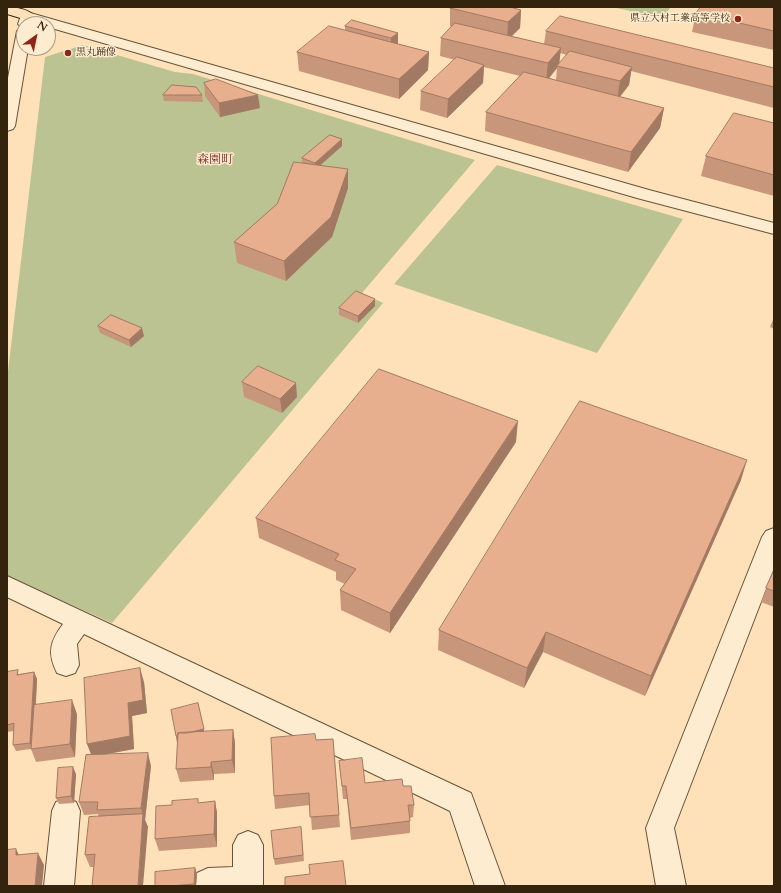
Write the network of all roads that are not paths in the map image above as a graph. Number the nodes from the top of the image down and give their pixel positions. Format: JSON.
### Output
{"nodes":[{"id":1,"x":7,"y":9,"type":"edge"},
{"id":2,"x":25,"y":16,"type":"edge"},
{"id":3,"x":56,"y":25,"type":"edge"},
{"id":4,"x":20,"y":56,"type":"edge"},
{"id":5,"x":7,"y":126,"type":"edge"},
{"id":6,"x":774,"y":229,"type":"edge"},
{"id":7,"x":774,"y":537,"type":"edge"},
{"id":8,"x":7,"y":586,"type":"edge"},
{"id":9,"x":80,"y":621,"type":"junction"},
{"id":10,"x":66,"y":665,"type":"dead end"},
{"id":11,"x":66,"y":811,"type":"dead end"},
{"id":12,"x":248,"y":845,"type":"dead end"},
{"id":13,"x":208,"y":883,"type":"dead end"},
{"id":14,"x":248,"y":884,"type":"edge"},
{"id":15,"x":59,"y":886,"type":"edge"},
{"id":16,"x":490,"y":886,"type":"edge"},
{"id":17,"x":671,"y":886,"type":"edge"}],
"edges":[{"from":1,"to":2,"type":"main road"},
{"from":3,"to":6,"type":"street"},
{"from":4,"to":5,"type":"street"},
{"from":7,"to":17,"type":"street"},
{"from":8,"to":9,"type":"street"},
{"from":9,"to":10,"type":"street"},
{"from":9,"to":16,"type":"street"},
{"from":11,"to":15,"type":"street"},
{"from":12,"to":14,"type":"street"},
{"from":13,"to":14,"type":"street"}]}
